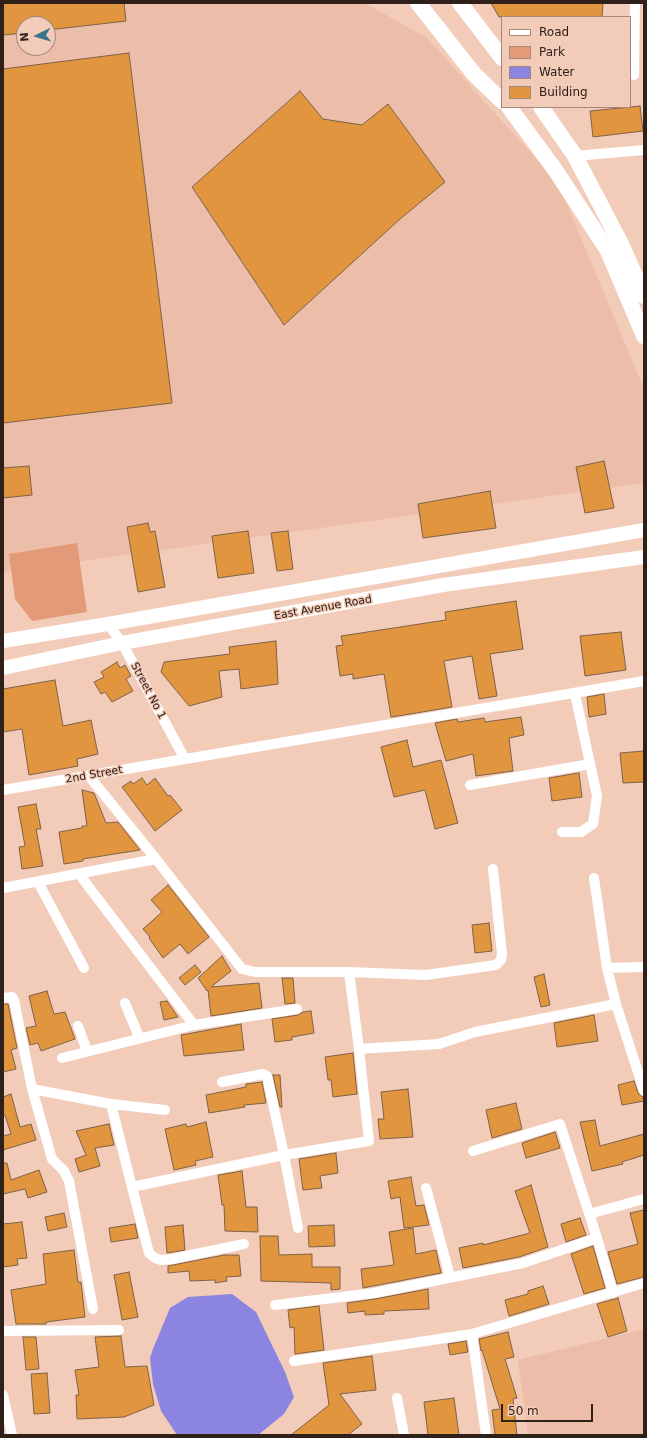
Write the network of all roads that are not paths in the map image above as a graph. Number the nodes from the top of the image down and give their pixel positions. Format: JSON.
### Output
{"nodes":[{"id":1,"x":418,"y":3,"type":"edge"},
{"id":2,"x":460,"y":3,"type":"edge"},
{"id":3,"x":635,"y":3,"type":"edge"},
{"id":4,"x":501,"y":57,"type":"edge"},
{"id":5,"x":636,"y":75,"type":"edge"},
{"id":6,"x":501,"y":100,"type":"edge"},
{"id":7,"x":510,"y":108,"type":"edge"},
{"id":8,"x":542,"y":108,"type":"edge"},
{"id":9,"x":644,"y":150,"type":"edge"},
{"id":10,"x":575,"y":156,"type":"junction"},
{"id":11,"x":644,"y":296,"type":"edge"},
{"id":12,"x":644,"y":336,"type":"edge"},
{"id":13,"x":644,"y":530,"type":"edge"},
{"id":14,"x":644,"y":558,"type":"edge"},
{"id":15,"x":108,"y":624,"type":"junction"},
{"id":16,"x":3,"y":641,"type":"edge"},
{"id":17,"x":122,"y":643,"type":"junction"},
{"id":18,"x":3,"y":668,"type":"edge"},
{"id":19,"x":644,"y":681,"type":"edge"},
{"id":20,"x":575,"y":694,"type":"junction"},
{"id":21,"x":185,"y":759,"type":"junction"},
{"id":22,"x":590,"y":764,"type":"junction"},
{"id":23,"x":89,"y":776,"type":"junction"},
{"id":24,"x":470,"y":785,"type":"dead end"},
{"id":25,"x":3,"y":790,"type":"edge"},
{"id":26,"x":562,"y":832,"type":"dead end"},
{"id":27,"x":156,"y":859,"type":"junction"},
{"id":28,"x":493,"y":869,"type":"dead end"},
{"id":29,"x":79,"y":874,"type":"junction"},
{"id":30,"x":594,"y":878,"type":"dead end"},
{"id":31,"x":38,"y":882,"type":"junction"},
{"id":32,"x":3,"y":888,"type":"edge"},
{"id":33,"x":644,"y":967,"type":"edge"},
{"id":34,"x":84,"y":968,"type":"dead end"},
{"id":35,"x":607,"y":968,"type":"junction"},
{"id":36,"x":349,"y":972,"type":"junction"},
{"id":37,"x":3,"y":998,"type":"edge"},
{"id":38,"x":125,"y":1003,"type":"dead end"},
{"id":39,"x":616,"y":1004,"type":"junction"},
{"id":40,"x":297,"y":1009,"type":"dead end"},
{"id":41,"x":194,"y":1024,"type":"junction"},
{"id":42,"x":78,"y":1026,"type":"dead end"},
{"id":43,"x":139,"y":1037,"type":"junction"},
{"id":44,"x":359,"y":1049,"type":"junction"},
{"id":45,"x":87,"y":1051,"type":"junction"},
{"id":46,"x":62,"y":1058,"type":"dead end"},
{"id":47,"x":222,"y":1082,"type":"dead end"},
{"id":48,"x":32,"y":1089,"type":"junction"},
{"id":49,"x":644,"y":1091,"type":"edge"},
{"id":50,"x":111,"y":1104,"type":"junction"},
{"id":51,"x":165,"y":1110,"type":"dead end"},
{"id":52,"x":473,"y":1151,"type":"dead end"},
{"id":53,"x":284,"y":1155,"type":"junction"},
{"id":54,"x":132,"y":1187,"type":"junction"},
{"id":55,"x":426,"y":1188,"type":"dead end"},
{"id":56,"x":644,"y":1200,"type":"edge"},
{"id":57,"x":590,"y":1214,"type":"junction"},
{"id":58,"x":298,"y":1228,"type":"dead end"},
{"id":59,"x":597,"y":1238,"type":"junction"},
{"id":60,"x":244,"y":1244,"type":"dead end"},
{"id":61,"x":450,"y":1277,"type":"junction"},
{"id":62,"x":644,"y":1283,"type":"edge"},
{"id":63,"x":612,"y":1293,"type":"junction"},
{"id":64,"x":275,"y":1305,"type":"dead end"},
{"id":65,"x":93,"y":1309,"type":"dead end"},
{"id":66,"x":119,"y":1330,"type":"dead end"},
{"id":67,"x":3,"y":1331,"type":"edge"},
{"id":68,"x":472,"y":1334,"type":"junction"},
{"id":69,"x":294,"y":1361,"type":"dead end"},
{"id":70,"x":3,"y":1395,"type":"edge"},
{"id":71,"x":397,"y":1398,"type":"dead end"},
{"id":72,"x":12,"y":1435,"type":"edge"},
{"id":73,"x":404,"y":1435,"type":"edge"},
{"id":74,"x":486,"y":1435,"type":"edge"}],
"edges":[{"from":1,"to":6,"type":"main road"},
{"from":2,"to":4,"type":"main road"},
{"from":3,"to":5,"type":"street"},
{"from":7,"to":12,"type":"main road"},
{"from":8,"to":10,"type":"main road"},
{"from":9,"to":10,"type":"street"},
{"from":10,"to":11,"type":"main road"},
{"from":13,"to":15,"type":"main road","name":"East Avenue Road"},
{"from":14,"to":17,"type":"main road","name":"East Avenue Road"},
{"from":15,"to":16,"type":"main road","name":"East Avenue Road"},
{"from":15,"to":17,"type":"street","name":"Street No 1"},
{"from":17,"to":18,"type":"main road","name":"East Avenue Road"},
{"from":17,"to":21,"type":"street","name":"Street No 1"},
{"from":19,"to":20,"type":"street","name":"2nd Street"},
{"from":20,"to":21,"type":"street","name":"2nd Street"},
{"from":20,"to":22,"type":"street"},
{"from":21,"to":23,"type":"street","name":"2nd Street"},
{"from":22,"to":24,"type":"street"},
{"from":22,"to":26,"type":"street"},
{"from":23,"to":25,"type":"street","name":"2nd Street"},
{"from":23,"to":27,"type":"street"},
{"from":27,"to":29,"type":"street"},
{"from":27,"to":36,"type":"street"},
{"from":28,"to":36,"type":"street"},
{"from":29,"to":31,"type":"street"},
{"from":29,"to":41,"type":"street"},
{"from":30,"to":35,"type":"street"},
{"from":31,"to":32,"type":"street"},
{"from":31,"to":34,"type":"street"},
{"from":33,"to":35,"type":"street"},
{"from":35,"to":39,"type":"street"},
{"from":36,"to":44,"type":"street"},
{"from":37,"to":48,"type":"street"},
{"from":38,"to":43,"type":"street"},
{"from":39,"to":44,"type":"street"},
{"from":39,"to":49,"type":"street"},
{"from":40,"to":41,"type":"street"},
{"from":41,"to":43,"type":"street"},
{"from":42,"to":45,"type":"street"},
{"from":43,"to":45,"type":"street"},
{"from":44,"to":53,"type":"street"},
{"from":45,"to":46,"type":"street"},
{"from":47,"to":53,"type":"street"},
{"from":48,"to":50,"type":"street"},
{"from":48,"to":65,"type":"street"},
{"from":50,"to":51,"type":"street"},
{"from":50,"to":54,"type":"street"},
{"from":52,"to":57,"type":"street"},
{"from":53,"to":54,"type":"street"},
{"from":53,"to":58,"type":"street"},
{"from":54,"to":60,"type":"street"},
{"from":55,"to":61,"type":"street"},
{"from":56,"to":57,"type":"street"},
{"from":57,"to":59,"type":"street"},
{"from":59,"to":61,"type":"street"},
{"from":59,"to":63,"type":"street"},
{"from":61,"to":64,"type":"street"},
{"from":62,"to":63,"type":"street"},
{"from":63,"to":68,"type":"street"},
{"from":66,"to":67,"type":"street"},
{"from":68,"to":69,"type":"street"},
{"from":68,"to":74,"type":"street"},
{"from":70,"to":72,"type":"street"},
{"from":71,"to":73,"type":"street"}]}
